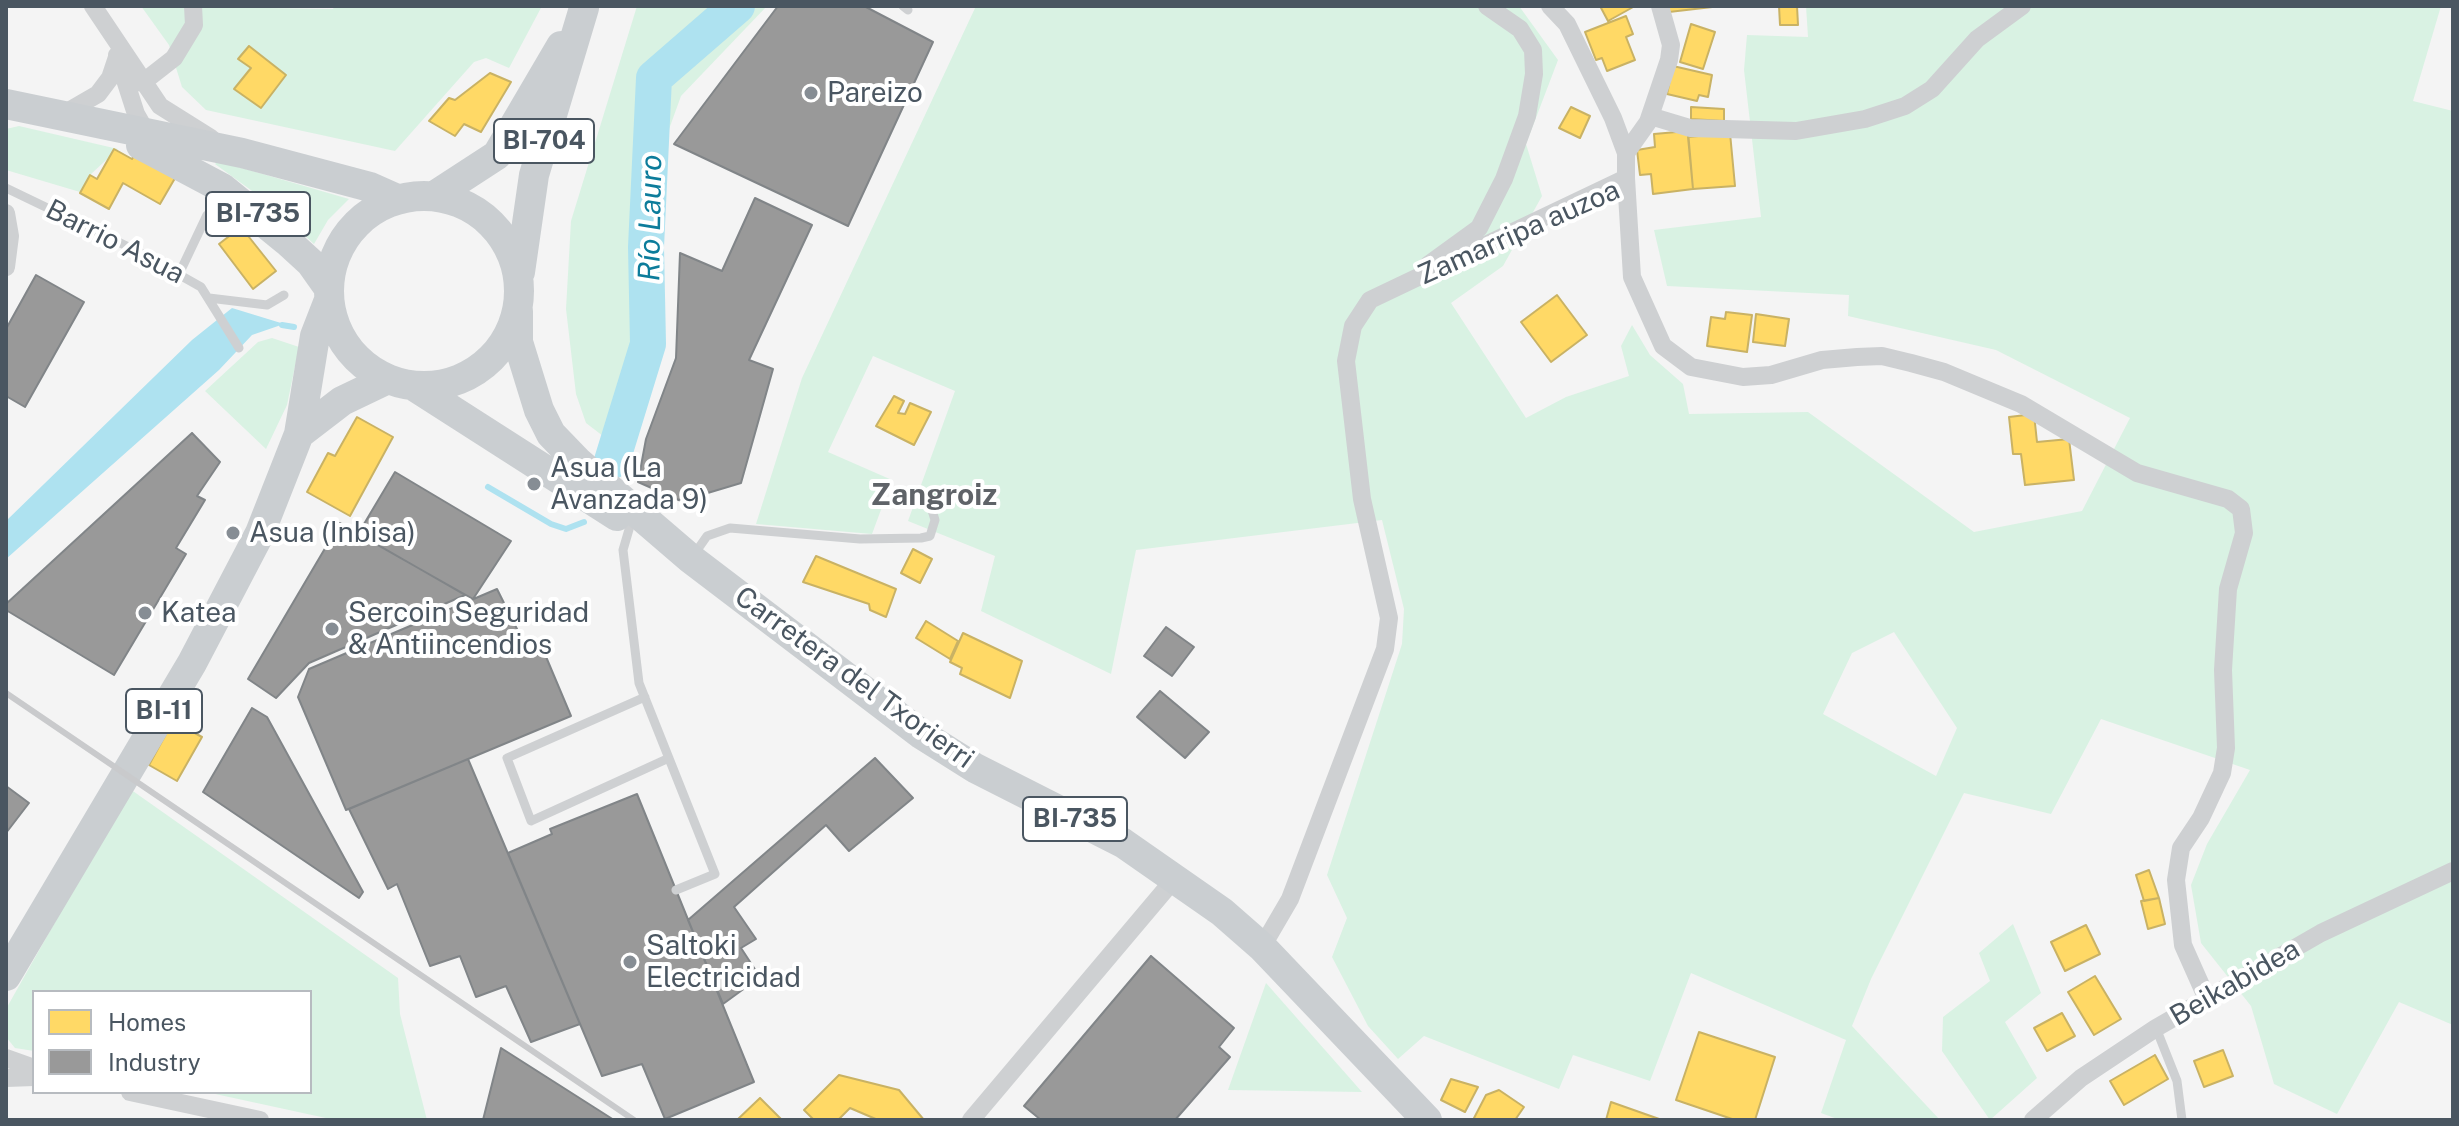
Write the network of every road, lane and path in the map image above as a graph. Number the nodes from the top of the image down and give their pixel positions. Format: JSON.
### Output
{"nodes":[{"id":1,"x":93,"y":6,"type":"edge"},
{"id":2,"x":193,"y":6,"type":"edge"},
{"id":3,"x":1487,"y":6,"type":"edge"},
{"id":4,"x":1550,"y":6,"type":"edge"},
{"id":5,"x":1660,"y":6,"type":"edge"},
{"id":6,"x":2022,"y":6,"type":"edge"},
{"id":7,"x":584,"y":7,"type":"edge"},
{"id":8,"x":116,"y":49,"type":"junction"},
{"id":9,"x":142,"y":83,"type":"junction"},
{"id":10,"x":12,"y":109,"type":"edge"},
{"id":11,"x":60,"y":116,"type":"junction"},
{"id":12,"x":1650,"y":116,"type":"junction"},
{"id":13,"x":91,"y":124,"type":"junction"},
{"id":14,"x":148,"y":135,"type":"junction"},
{"id":15,"x":242,"y":153,"type":"junction"},
{"id":16,"x":1626,"y":153,"type":"junction"},
{"id":17,"x":172,"y":160,"type":"junction"},
{"id":18,"x":1626,"y":178,"type":"junction"},
{"id":19,"x":6,"y":188,"type":"edge"},
{"id":20,"x":434,"y":196,"type":"junction"},
{"id":21,"x":397,"y":199,"type":"junction"},
{"id":22,"x":6,"y":213,"type":"edge"},
{"id":23,"x":207,"y":215,"type":"dead end"},
{"id":24,"x":6,"y":267,"type":"edge"},
{"id":25,"x":179,"y":274,"type":"junction"},
{"id":26,"x":519,"y":278,"type":"junction"},
{"id":27,"x":1403,"y":285,"type":"junction"},
{"id":28,"x":329,"y":293,"type":"junction"},
{"id":29,"x":284,"y":295,"type":"dead end"},
{"id":30,"x":209,"y":298,"type":"junction"},
{"id":31,"x":518,"y":311,"type":"junction"},
{"id":32,"x":239,"y":348,"type":"dead end"},
{"id":33,"x":401,"y":382,"type":"junction"},
{"id":34,"x":299,"y":434,"type":"junction"},
{"id":35,"x":931,"y":507,"type":"dead end"},
{"id":36,"x":630,"y":526,"type":"junction"},
{"id":37,"x":691,"y":559,"type":"junction"},
{"id":38,"x":645,"y":697,"type":"junction"},
{"id":39,"x":669,"y":758,"type":"junction"},
{"id":40,"x":2453,"y":871,"type":"edge"},
{"id":41,"x":1176,"y":877,"type":"junction"},
{"id":42,"x":676,"y":890,"type":"dead end"},
{"id":43,"x":1262,"y":947,"type":"junction"},
{"id":44,"x":6,"y":976,"type":"edge"},
{"id":45,"x":2207,"y":999,"type":"junction"},
{"id":46,"x":2156,"y":1028,"type":"junction"},
{"id":47,"x":6,"y":1058,"type":"edge"},
{"id":48,"x":32,"y":1067,"type":"edge"},
{"id":49,"x":32,"y":1077,"type":"edge"},
{"id":50,"x":6,"y":1078,"type":"edge"},
{"id":51,"x":139,"y":1094,"type":"edge"},
{"id":52,"x":260,"y":1120,"type":"edge"},
{"id":53,"x":971,"y":1120,"type":"edge"},
{"id":54,"x":1427,"y":1120,"type":"edge"},
{"id":55,"x":2033,"y":1120,"type":"edge"},
{"id":56,"x":2182,"y":1120,"type":"edge"}],
"edges":[{"from":1,"to":8,"type":"street"},
{"from":2,"to":9,"type":"street"},
{"from":3,"to":27,"type":"street"},
{"from":4,"to":16,"type":"street"},
{"from":5,"to":12,"type":"street","name":"Zamarripa auzoa"},
{"from":6,"to":12,"type":"street"},
{"from":7,"to":20,"type":"main road","number":"BI-704"},
{"from":7,"to":26,"type":"main road","number":"BI-704"},
{"from":8,"to":9,"type":"street"},
{"from":8,"to":11,"type":"street"},
{"from":8,"to":14,"type":"street"},
{"from":9,"to":15,"type":"street"},
{"from":10,"to":11,"type":"main road","number":"BI-735"},
{"from":11,"to":13,"type":"main road","number":"BI-735"},
{"from":12,"to":16,"type":"street","name":"Zamarripa auzoa"},
{"from":13,"to":14,"type":"main road","number":"BI-735"},
{"from":13,"to":17,"type":"main road","number":"BI-735"},
{"from":14,"to":15,"type":"main road","number":"BI-735"},
{"from":14,"to":17,"type":"street"},
{"from":15,"to":21,"type":"main road","number":"BI-735"},
{"from":16,"to":18,"type":"street"},
{"from":17,"to":28,"type":"main road","number":"BI-735"},
{"from":18,"to":27,"type":"street","name":"Zamarripa auzoa"},
{"from":18,"to":45,"type":"street","name":"Zamarripa auzoa"},
{"from":19,"to":25,"type":"lane","name":"Barrio Asua"},
{"from":20,"to":21,"type":"main road","number":"BI-735"},
{"from":20,"to":26,"type":"main road","number":"BI-735"},
{"from":21,"to":28,"type":"main road","number":"BI-735"},
{"from":22,"to":24,"type":"street","name":"Barrio Asua"},
{"from":23,"to":25,"type":"lane"},
{"from":25,"to":30,"type":"lane","name":"Barrio Asua"},
{"from":26,"to":31,"type":"main road","number":"BI-735"},
{"from":27,"to":43,"type":"street","name":"Zamarripa auzoa"},
{"from":28,"to":33,"type":"main road","number":"BI-735"},
{"from":28,"to":34,"type":"main road","number":"BI-11"},
{"from":29,"to":30,"type":"lane"},
{"from":30,"to":32,"type":"lane","name":"Barrio Asua"},
{"from":31,"to":33,"type":"main road","number":"BI-735"},
{"from":31,"to":37,"type":"main road","number":"BI-735"},
{"from":33,"to":34,"type":"main road"},
{"from":33,"to":36,"type":"main road","number":"BI-735"},
{"from":34,"to":44,"type":"main road","number":"BI-11"},
{"from":35,"to":37,"type":"lane"},
{"from":36,"to":37,"type":"main road","number":"BI-735"},
{"from":36,"to":38,"type":"lane"},
{"from":37,"to":41,"type":"main road","name":"Carretera del Txorierri","number":"BI-735"},
{"from":38,"to":39,"type":"lane"},
{"from":38,"to":39,"type":"lane"},
{"from":39,"to":42,"type":"lane"},
{"from":40,"to":45,"type":"street","name":"Beikabidea"},
{"from":41,"to":43,"type":"main road","name":"Carretera del Txorierri","number":"BI-735"},
{"from":41,"to":53,"type":"street"},
{"from":43,"to":54,"type":"main road","name":"Carretera del Txorierri","number":"BI-735"},
{"from":45,"to":46,"type":"street","name":"Beikabidea"},
{"from":46,"to":55,"type":"street","name":"Beikabidea"},
{"from":46,"to":56,"type":"lane"},
{"from":47,"to":48,"type":"street"},
{"from":49,"to":50,"type":"street"},
{"from":51,"to":52,"type":"street"}]}
